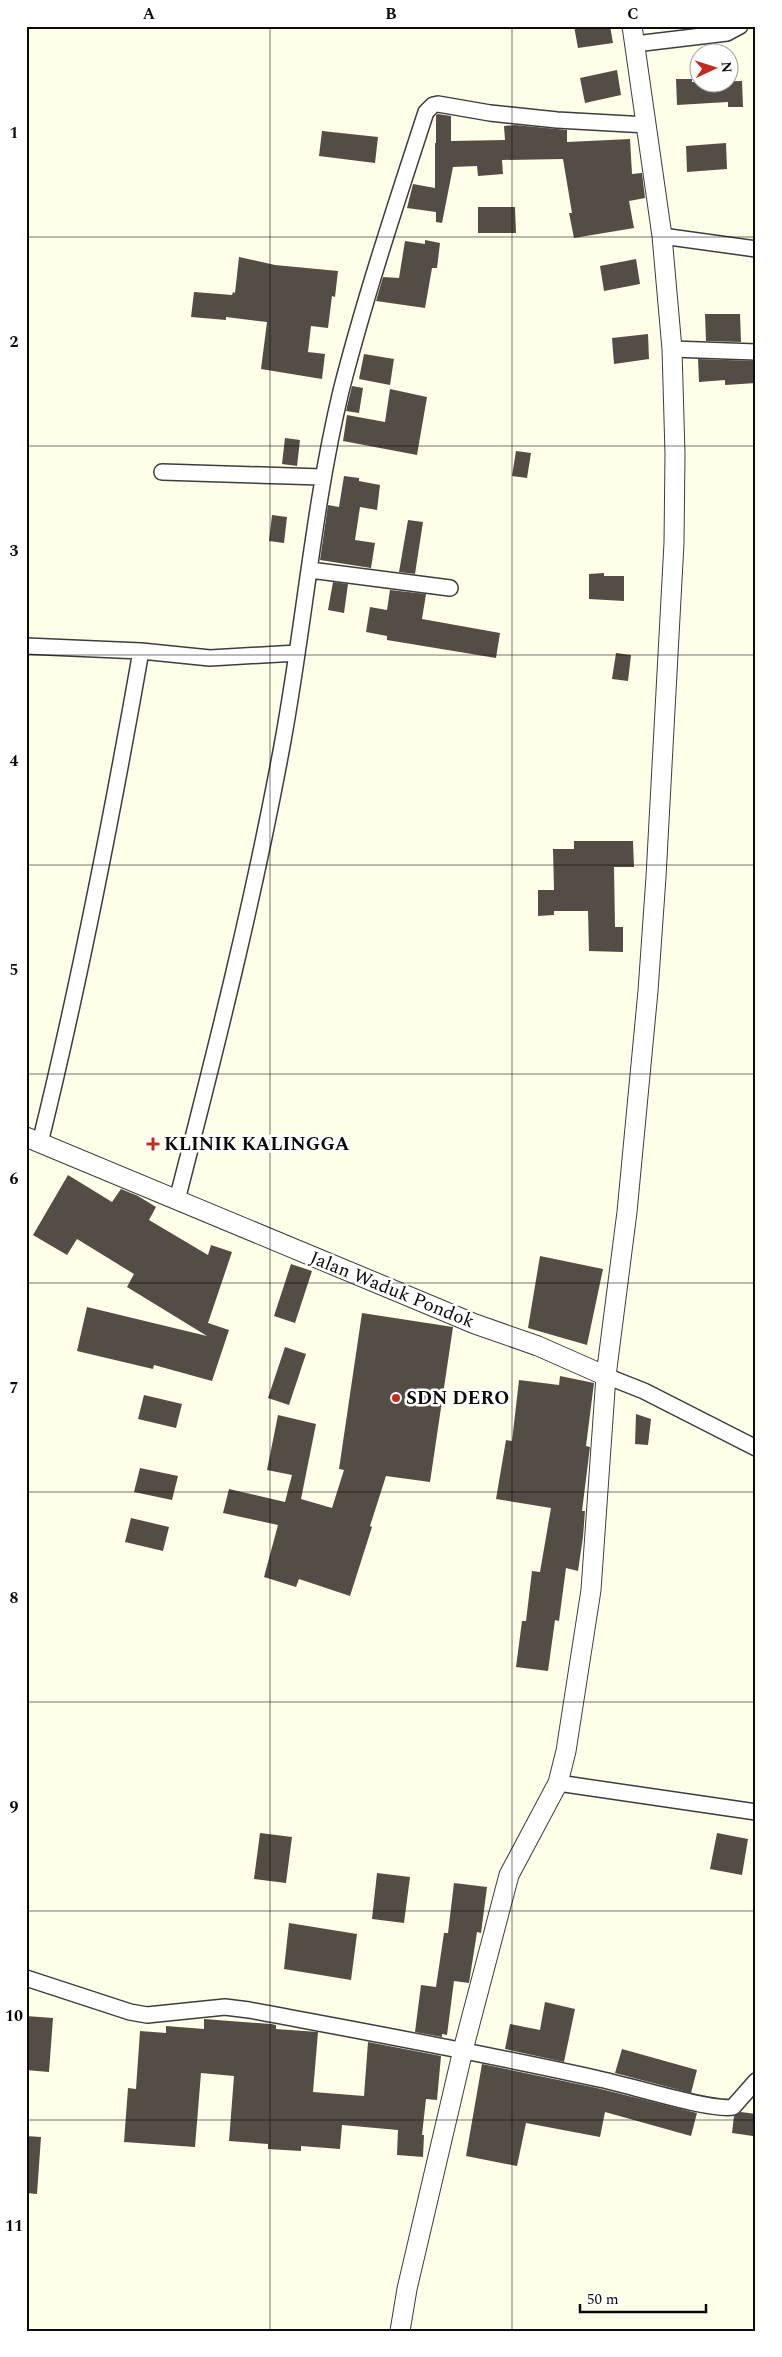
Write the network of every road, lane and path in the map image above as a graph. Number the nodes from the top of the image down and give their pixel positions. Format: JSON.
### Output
{"nodes":[{"id":1,"x":740,"y":26,"type":"edge"},
{"id":2,"x":633,"y":35,"type":"edge"},
{"id":3,"x":647,"y":125,"type":"junction"},
{"id":4,"x":662,"y":236,"type":"junction"},
{"id":5,"x":756,"y":249,"type":"edge"},
{"id":6,"x":672,"y":349,"type":"junction"},
{"id":7,"x":756,"y":352,"type":"edge"},
{"id":8,"x":162,"y":472,"type":"dead end"},
{"id":9,"x":322,"y":477,"type":"junction"},
{"id":10,"x":310,"y":570,"type":"junction"},
{"id":11,"x":450,"y":588,"type":"dead end"},
{"id":12,"x":26,"y":646,"type":"edge"},
{"id":13,"x":141,"y":651,"type":"junction"},
{"id":14,"x":297,"y":653,"type":"junction"},
{"id":15,"x":33,"y":1140,"type":"edge"},
{"id":16,"x":177,"y":1200,"type":"junction"},
{"id":17,"x":606,"y":1376,"type":"junction"},
{"id":18,"x":756,"y":1448,"type":"edge"},
{"id":19,"x":558,"y":1783,"type":"junction"},
{"id":20,"x":756,"y":1812,"type":"edge"},
{"id":21,"x":26,"y":1978,"type":"edge"},
{"id":22,"x":463,"y":2050,"type":"junction"},
{"id":23,"x":756,"y":2081,"type":"edge"},
{"id":24,"x":400,"y":2331,"type":"edge"}],
"edges":[{"from":1,"to":2,"type":"street"},
{"from":2,"to":3,"type":"street"},
{"from":3,"to":4,"type":"street"},
{"from":3,"to":9,"type":"street"},
{"from":4,"to":5,"type":"street"},
{"from":4,"to":6,"type":"street"},
{"from":6,"to":7,"type":"street"},
{"from":6,"to":17,"type":"street"},
{"from":8,"to":9,"type":"street"},
{"from":9,"to":10,"type":"street"},
{"from":10,"to":11,"type":"street"},
{"from":10,"to":14,"type":"street"},
{"from":12,"to":13,"type":"street"},
{"from":13,"to":14,"type":"street"},
{"from":13,"to":15,"type":"street"},
{"from":14,"to":16,"type":"street"},
{"from":15,"to":16,"type":"street","name":"Jalan Waduk Pondok"},
{"from":16,"to":17,"type":"street","name":"Jalan Waduk Pondok"},
{"from":17,"to":18,"type":"street","name":"Jalan Waduk Pondok"},
{"from":17,"to":19,"type":"street"},
{"from":19,"to":20,"type":"street"},
{"from":19,"to":22,"type":"street"},
{"from":21,"to":22,"type":"street"},
{"from":22,"to":23,"type":"street"},
{"from":22,"to":24,"type":"street"}]}
